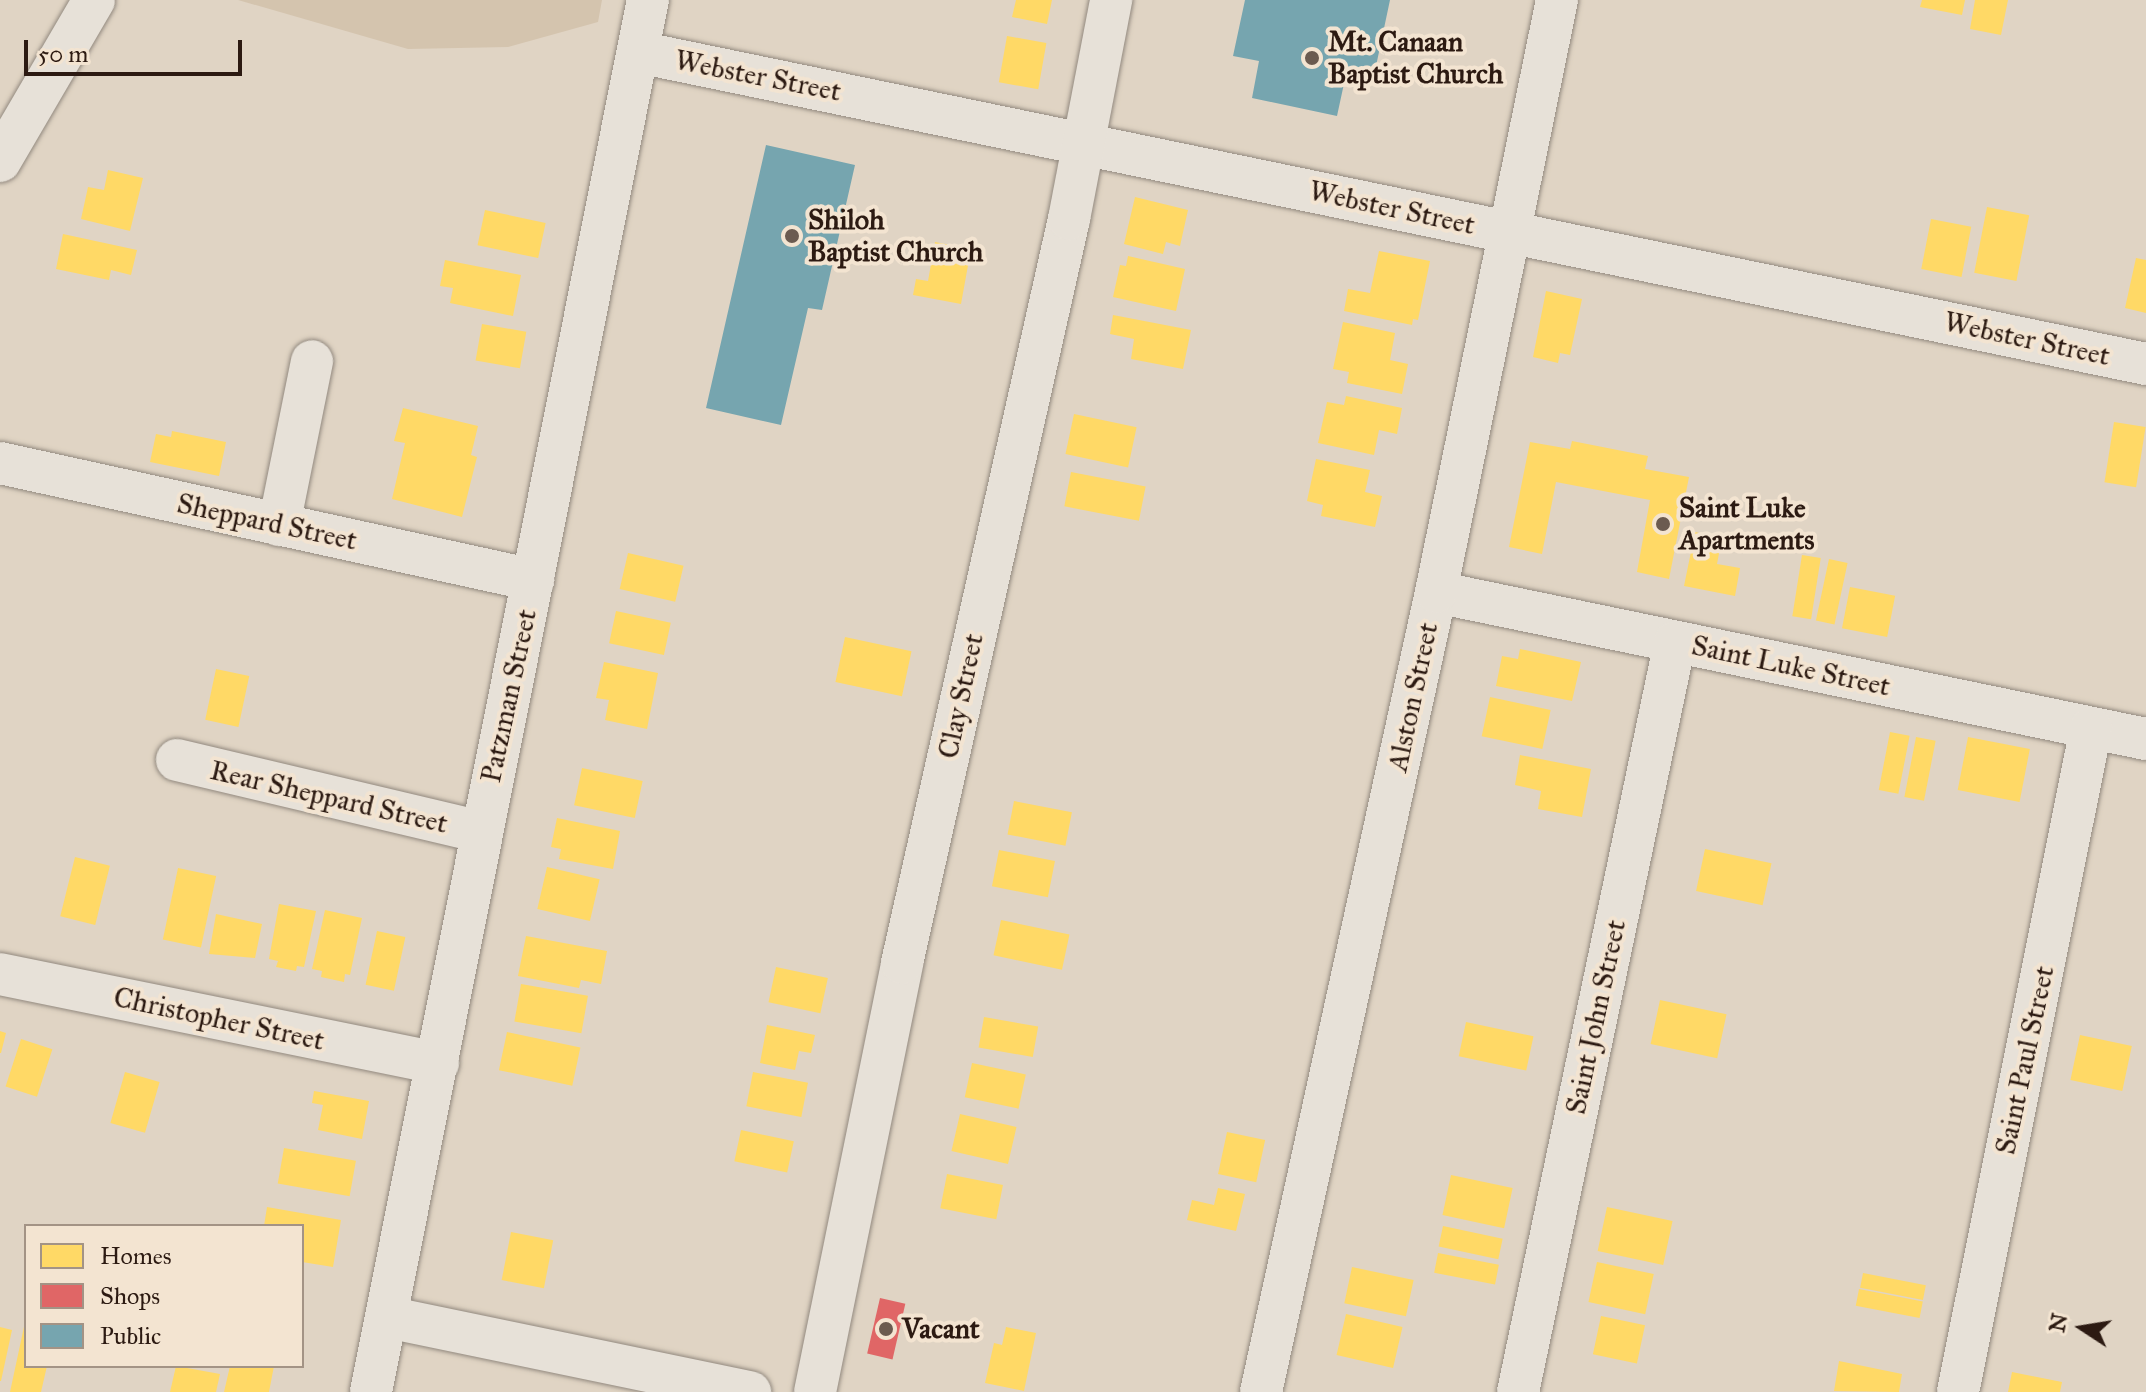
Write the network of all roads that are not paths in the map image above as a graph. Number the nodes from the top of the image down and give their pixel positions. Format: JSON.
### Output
{"nodes":[{"id":1,"x":94,"y":0,"type":"edge"},
{"id":2,"x":648,"y":0,"type":"edge"},
{"id":3,"x":1111,"y":0,"type":"edge"},
{"id":4,"x":1557,"y":0,"type":"edge"},
{"id":5,"x":638,"y":52,"type":"junction"},
{"id":6,"x":1081,"y":143,"type":"junction"},
{"id":7,"x":0,"y":161,"type":"edge"},
{"id":8,"x":1508,"y":233,"type":"junction"},
{"id":9,"x":312,"y":361,"type":"dead end"},
{"id":10,"x":2146,"y":364,"type":"edge"},
{"id":11,"x":0,"y":463,"type":"edge"},
{"id":12,"x":279,"y":525,"type":"junction"},
{"id":13,"x":533,"y":580,"type":"junction"},
{"id":14,"x":1436,"y":592,"type":"junction"},
{"id":15,"x":1675,"y":642,"type":"junction"},
{"id":16,"x":2091,"y":728,"type":"junction"},
{"id":17,"x":2146,"y":739,"type":"edge"},
{"id":18,"x":177,"y":760,"type":"dead end"},
{"id":19,"x":481,"y":832,"type":"junction"},
{"id":20,"x":0,"y":974,"type":"edge"},
{"id":21,"x":438,"y":1063,"type":"junction"},
{"id":22,"x":387,"y":1317,"type":"junction"},
{"id":23,"x":371,"y":1392,"type":"edge"},
{"id":24,"x":750,"y":1392,"type":"edge"},
{"id":25,"x":815,"y":1392,"type":"edge"},
{"id":26,"x":1261,"y":1392,"type":"edge"},
{"id":27,"x":1518,"y":1392,"type":"edge"},
{"id":28,"x":1958,"y":1392,"type":"edge"}],
"edges":[{"from":1,"to":7,"type":"street"},
{"from":2,"to":5,"type":"street","name":"Patzman Street"},
{"from":3,"to":6,"type":"street","name":"Clay Street"},
{"from":4,"to":8,"type":"street","name":"Alston Street"},
{"from":5,"to":6,"type":"street","name":"Webster Street"},
{"from":5,"to":13,"type":"street","name":"Patzman Street"},
{"from":6,"to":8,"type":"street","name":"Webster Street"},
{"from":6,"to":25,"type":"street","name":"Clay Street"},
{"from":8,"to":10,"type":"street","name":"Webster Street"},
{"from":8,"to":14,"type":"street","name":"Alston Street"},
{"from":9,"to":12,"type":"street"},
{"from":11,"to":12,"type":"street","name":"Sheppard Street"},
{"from":12,"to":13,"type":"street","name":"Sheppard Street"},
{"from":13,"to":19,"type":"street","name":"Patzman Street"},
{"from":14,"to":15,"type":"street","name":"Saint Luke Street"},
{"from":14,"to":26,"type":"street","name":"Alston Street"},
{"from":15,"to":16,"type":"street","name":"Saint Luke Street"},
{"from":15,"to":27,"type":"street","name":"Saint John Street"},
{"from":16,"to":17,"type":"street","name":"Saint Luke Street"},
{"from":16,"to":28,"type":"street","name":"Saint Paul Street"},
{"from":18,"to":19,"type":"street","name":"Rear Sheppard Street"},
{"from":19,"to":21,"type":"street","name":"Patzman Street"},
{"from":20,"to":21,"type":"street","name":"Christopher Street"},
{"from":21,"to":22,"type":"street","name":"Patzman Street"},
{"from":22,"to":23,"type":"street","name":"Patzman Street"},
{"from":22,"to":24,"type":"street"}]}
